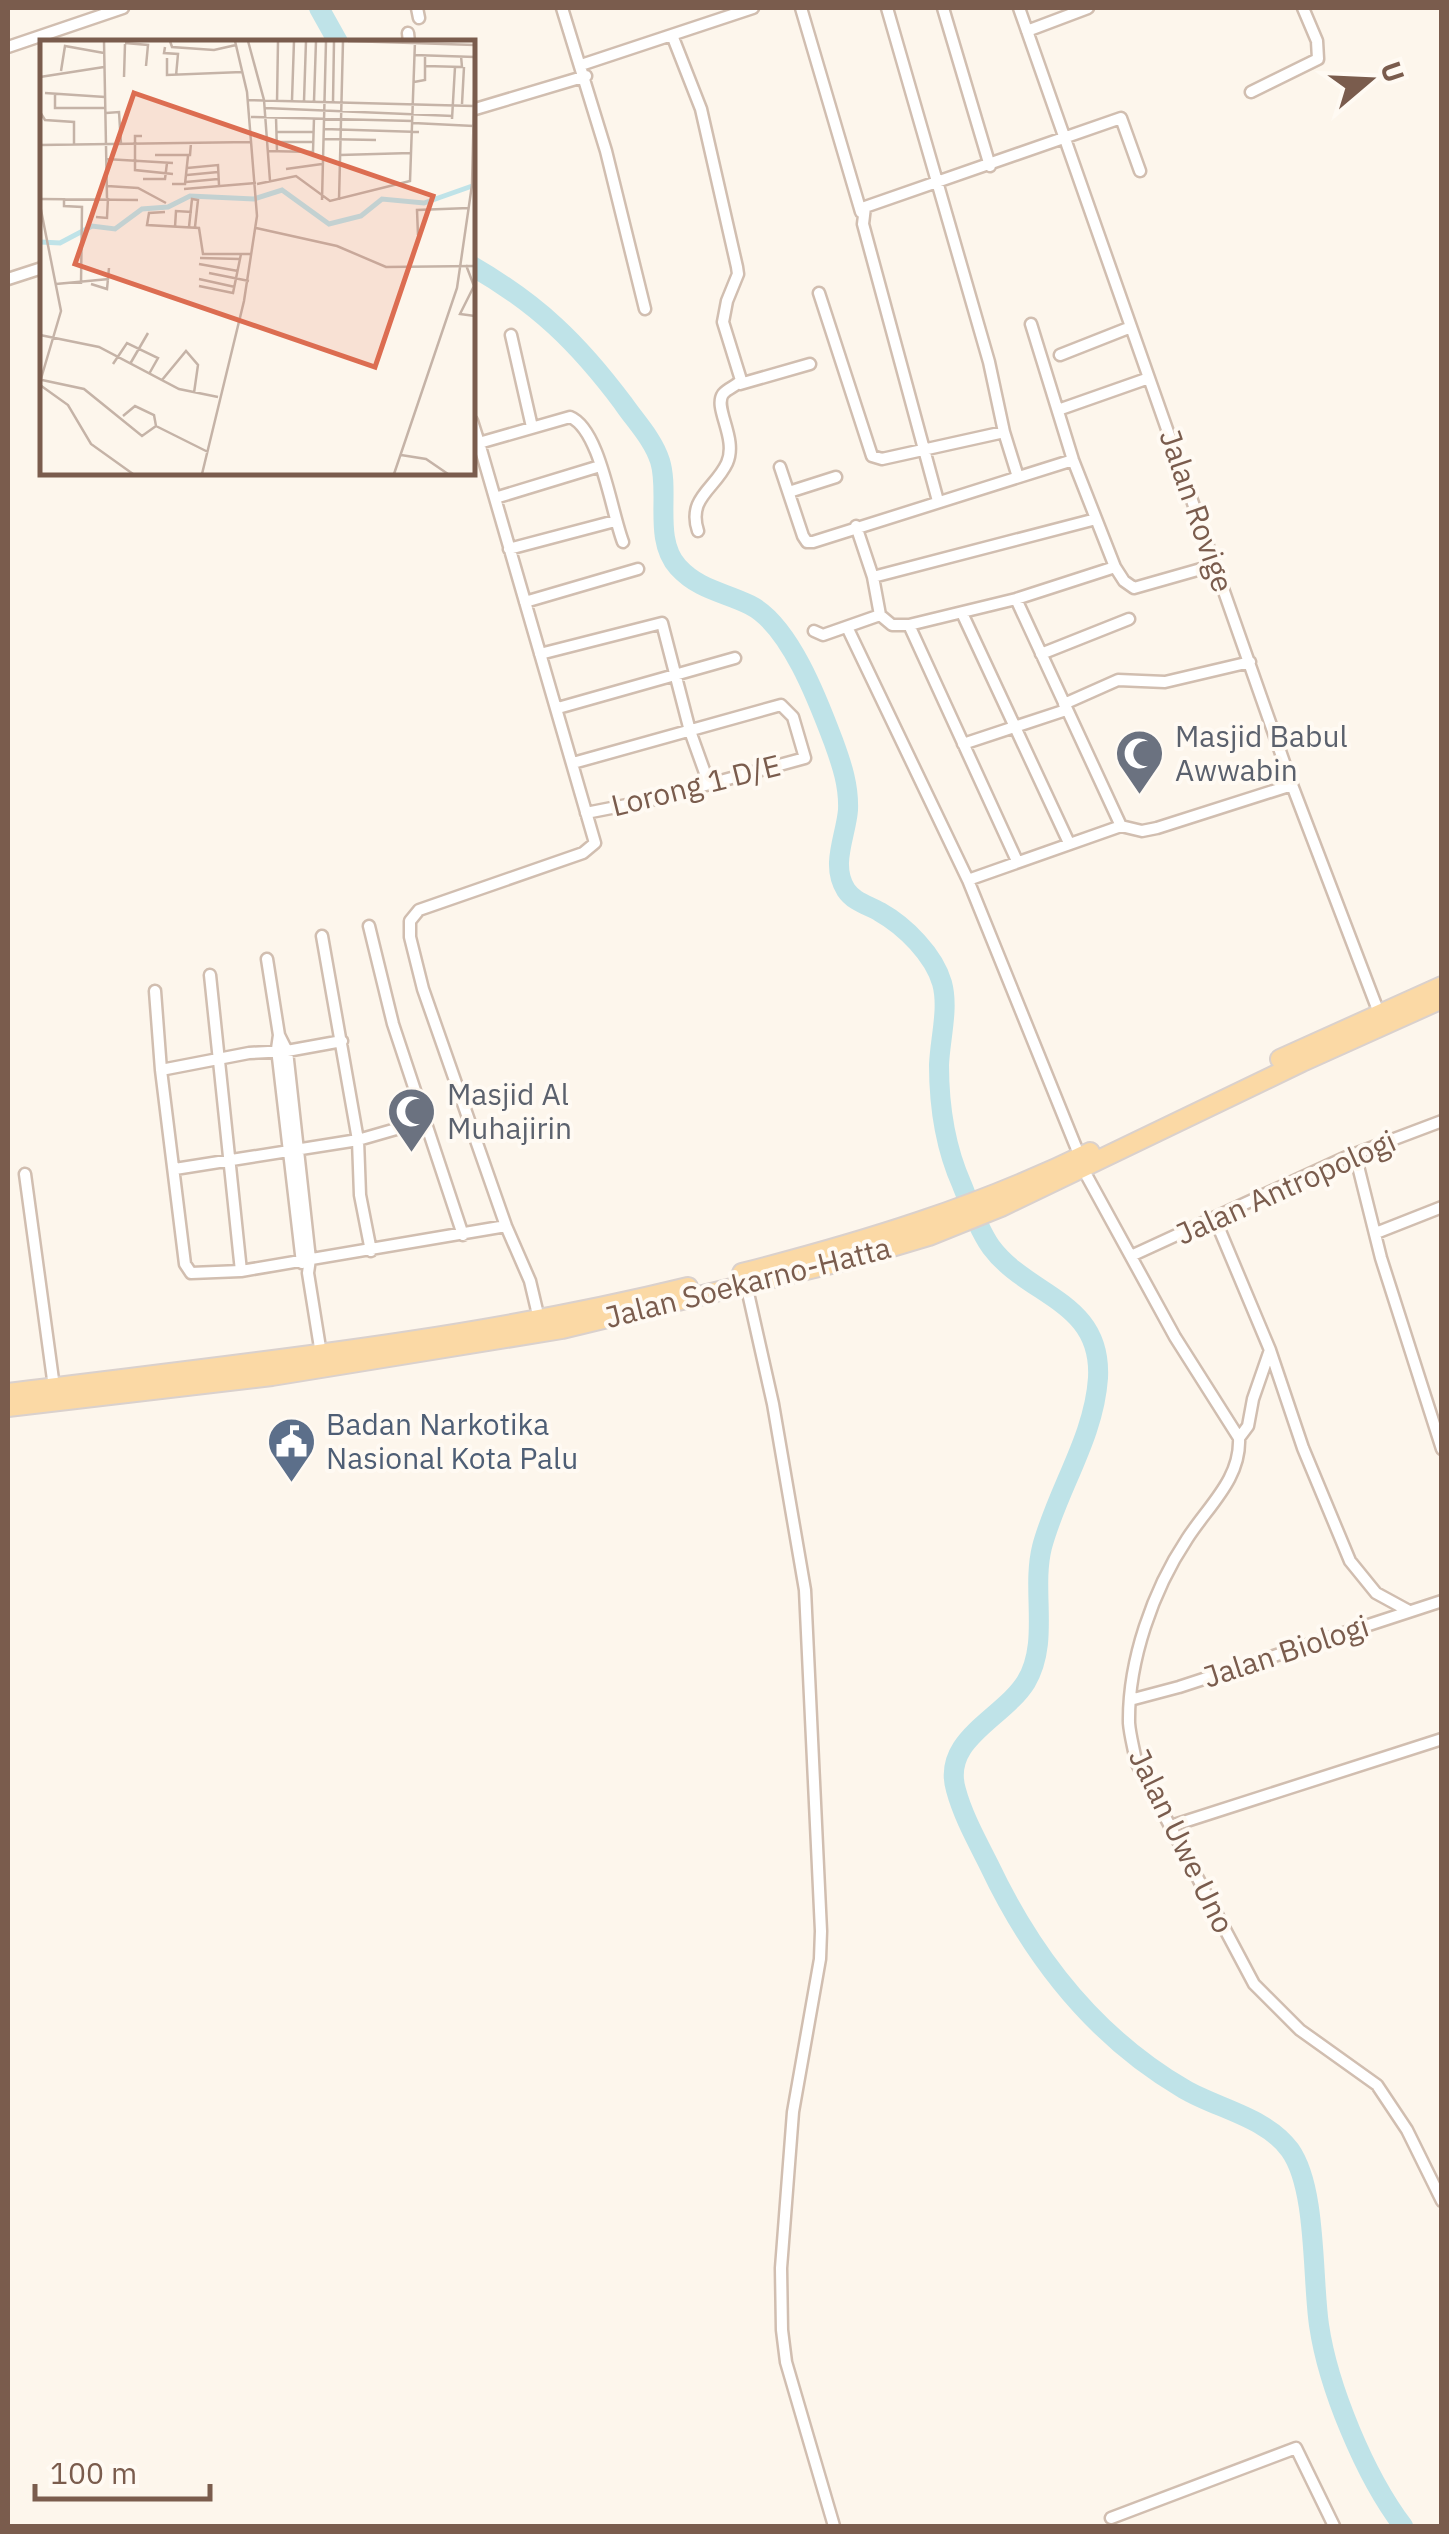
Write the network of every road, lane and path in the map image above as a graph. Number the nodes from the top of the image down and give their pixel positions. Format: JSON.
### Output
{"nodes":[{"id":1,"x":123,"y":8,"type":"edge"},
{"id":2,"x":562,"y":8,"type":"edge"},
{"id":3,"x":753,"y":8,"type":"edge"},
{"id":4,"x":801,"y":8,"type":"edge"},
{"id":5,"x":887,"y":8,"type":"edge"},
{"id":6,"x":942,"y":8,"type":"edge"},
{"id":7,"x":1018,"y":8,"type":"edge"},
{"id":8,"x":1088,"y":8,"type":"edge"},
{"id":9,"x":1303,"y":8,"type":"edge"},
{"id":10,"x":1027,"y":31,"type":"junction"},
{"id":11,"x":672,"y":35,"type":"junction"},
{"id":12,"x":8,"y":47,"type":"edge"},
{"id":13,"x":583,"y":70,"type":"junction"},
{"id":14,"x":1250,"y":92,"type":"dead end"},
{"id":15,"x":475,"y":109,"type":"edge"},
{"id":16,"x":1066,"y":139,"type":"junction"},
{"id":17,"x":990,"y":166,"type":"junction"},
{"id":18,"x":1140,"y":171,"type":"dead end"},
{"id":19,"x":938,"y":182,"type":"junction"},
{"id":20,"x":862,"y":213,"type":"junction"},
{"id":21,"x":40,"y":269,"type":"edge"},
{"id":22,"x":8,"y":280,"type":"edge"},
{"id":23,"x":819,"y":294,"type":"dead end"},
{"id":24,"x":644,"y":310,"type":"dead end"},
{"id":25,"x":1030,"y":324,"type":"dead end"},
{"id":26,"x":1131,"y":327,"type":"junction"},
{"id":27,"x":511,"y":334,"type":"dead end"},
{"id":28,"x":1060,"y":355,"type":"dead end"},
{"id":29,"x":810,"y":364,"type":"dead end"},
{"id":30,"x":1149,"y":378,"type":"junction"},
{"id":31,"x":740,"y":384,"type":"junction"},
{"id":32,"x":1058,"y":410,"type":"junction"},
{"id":33,"x":532,"y":427,"type":"junction"},
{"id":34,"x":475,"y":430,"type":"edge"},
{"id":35,"x":1004,"y":432,"type":"junction"},
{"id":36,"x":479,"y":442,"type":"junction"},
{"id":37,"x":925,"y":449,"type":"junction"},
{"id":38,"x":1073,"y":460,"type":"junction"},
{"id":39,"x":600,"y":466,"type":"junction"},
{"id":40,"x":780,"y":467,"type":"dead end"},
{"id":41,"x":836,"y":477,"type":"dead end"},
{"id":42,"x":1018,"y":477,"type":"junction"},
{"id":43,"x":789,"y":492,"type":"junction"},
{"id":44,"x":494,"y":498,"type":"junction"},
{"id":45,"x":938,"y":502,"type":"junction"},
{"id":46,"x":1096,"y":518,"type":"junction"},
{"id":47,"x":615,"y":521,"type":"junction"},
{"id":48,"x":856,"y":526,"type":"junction"},
{"id":49,"x":698,"y":531,"type":"dead end"},
{"id":50,"x":624,"y":542,"type":"dead end"},
{"id":51,"x":509,"y":549,"type":"junction"},
{"id":52,"x":1215,"y":566,"type":"junction"},
{"id":53,"x":1115,"y":567,"type":"junction"},
{"id":54,"x":638,"y":569,"type":"dead end"},
{"id":55,"x":873,"y":577,"type":"junction"},
{"id":56,"x":1016,"y":599,"type":"junction"},
{"id":57,"x":525,"y":602,"type":"junction"},
{"id":58,"x":962,"y":613,"type":"junction"},
{"id":59,"x":880,"y":616,"type":"junction"},
{"id":60,"x":1129,"y":619,"type":"dead end"},
{"id":61,"x":910,"y":625,"type":"junction"},
{"id":62,"x":847,"y":627,"type":"junction"},
{"id":63,"x":814,"y":631,"type":"dead end"},
{"id":64,"x":540,"y":654,"type":"junction"},
{"id":65,"x":1041,"y":654,"type":"junction"},
{"id":66,"x":735,"y":658,"type":"dead end"},
{"id":67,"x":1250,"y":662,"type":"junction"},
{"id":68,"x":674,"y":675,"type":"junction"},
{"id":69,"x":1065,"y":707,"type":"junction"},
{"id":70,"x":558,"y":708,"type":"junction"},
{"id":71,"x":1014,"y":726,"type":"junction"},
{"id":72,"x":690,"y":731,"type":"junction"},
{"id":73,"x":963,"y":744,"type":"junction"},
{"id":74,"x":574,"y":763,"type":"junction"},
{"id":75,"x":708,"y":784,"type":"junction"},
{"id":76,"x":1292,"y":786,"type":"junction"},
{"id":77,"x":586,"y":813,"type":"junction"},
{"id":78,"x":1120,"y":826,"type":"junction"},
{"id":79,"x":1068,"y":843,"type":"junction"},
{"id":80,"x":1017,"y":861,"type":"junction"},
{"id":81,"x":968,"y":880,"type":"junction"},
{"id":82,"x":369,"y":926,"type":"dead end"},
{"id":83,"x":322,"y":936,"type":"dead end"},
{"id":84,"x":267,"y":959,"type":"dead end"},
{"id":85,"x":210,"y":975,"type":"dead end"},
{"id":86,"x":1442,"y":986,"type":"edge"},
{"id":87,"x":156,"y":990,"type":"dead end"},
{"id":88,"x":1442,"y":999,"type":"edge"},
{"id":89,"x":1379,"y":1013,"type":"junction"},
{"id":90,"x":342,"y":1041,"type":"junction"},
{"id":91,"x":282,"y":1050,"type":"junction"},
{"id":92,"x":220,"y":1058,"type":"junction"},
{"id":93,"x":160,"y":1070,"type":"junction"},
{"id":94,"x":1442,"y":1120,"type":"edge"},
{"id":95,"x":424,"y":1122,"type":"junction"},
{"id":96,"x":358,"y":1140,"type":"junction"},
{"id":97,"x":293,"y":1151,"type":"junction"},
{"id":98,"x":1355,"y":1154,"type":"junction"},
{"id":99,"x":232,"y":1162,"type":"junction"},
{"id":100,"x":1081,"y":1163,"type":"junction"},
{"id":101,"x":175,"y":1169,"type":"junction"},
{"id":102,"x":25,"y":1174,"type":"dead end"},
{"id":103,"x":1442,"y":1207,"type":"edge"},
{"id":104,"x":1215,"y":1219,"type":"junction"},
{"id":105,"x":506,"y":1226,"type":"junction"},
{"id":106,"x":1376,"y":1232,"type":"junction"},
{"id":107,"x":463,"y":1235,"type":"junction"},
{"id":108,"x":372,"y":1251,"type":"junction"},
{"id":109,"x":1131,"y":1256,"type":"junction"},
{"id":110,"x":306,"y":1260,"type":"junction"},
{"id":111,"x":241,"y":1271,"type":"junction"},
{"id":112,"x":745,"y":1278,"type":"junction"},
{"id":113,"x":539,"y":1319,"type":"junction"},
{"id":114,"x":1270,"y":1350,"type":"junction"},
{"id":115,"x":392,"y":1351,"type":"junction"},
{"id":116,"x":322,"y":1356,"type":"junction"},
{"id":117,"x":54,"y":1388,"type":"junction"},
{"id":118,"x":98,"y":1390,"type":"junction"},
{"id":119,"x":8,"y":1393,"type":"edge"},
{"id":120,"x":8,"y":1407,"type":"edge"},
{"id":121,"x":1240,"y":1438,"type":"junction"},
{"id":122,"x":1442,"y":1449,"type":"edge"},
{"id":123,"x":1442,"y":1601,"type":"edge"},
{"id":124,"x":1409,"y":1612,"type":"junction"},
{"id":125,"x":1130,"y":1700,"type":"junction"},
{"id":126,"x":1442,"y":1739,"type":"edge"},
{"id":127,"x":1171,"y":1826,"type":"junction"},
{"id":128,"x":1442,"y":2201,"type":"edge"},
{"id":129,"x":1112,"y":2518,"type":"dead end"},
{"id":130,"x":834,"y":2526,"type":"edge"},
{"id":131,"x":1334,"y":2526,"type":"edge"}],
"edges":[{"from":1,"to":12,"type":"street"},
{"from":2,"to":13,"type":"street"},
{"from":3,"to":11,"type":"street"},
{"from":4,"to":20,"type":"street"},
{"from":5,"to":19,"type":"street"},
{"from":6,"to":17,"type":"street"},
{"from":7,"to":10,"type":"street","name":"Jalan Rovige"},
{"from":8,"to":10,"type":"street"},
{"from":9,"to":14,"type":"street"},
{"from":10,"to":16,"type":"street","name":"Jalan Rovige"},
{"from":11,"to":13,"type":"street"},
{"from":11,"to":31,"type":"street"},
{"from":13,"to":15,"type":"street"},
{"from":13,"to":24,"type":"street"},
{"from":16,"to":17,"type":"street"},
{"from":16,"to":18,"type":"street"},
{"from":16,"to":26,"type":"street","name":"Jalan Rovige"},
{"from":17,"to":19,"type":"street"},
{"from":19,"to":20,"type":"street"},
{"from":19,"to":35,"type":"street"},
{"from":20,"to":37,"type":"street"},
{"from":21,"to":22,"type":"street"},
{"from":23,"to":37,"type":"street"},
{"from":25,"to":32,"type":"street"},
{"from":26,"to":28,"type":"street"},
{"from":26,"to":30,"type":"street","name":"Jalan Rovige"},
{"from":27,"to":33,"type":"street"},
{"from":29,"to":31,"type":"street"},
{"from":30,"to":32,"type":"street"},
{"from":30,"to":52,"type":"street","name":"Jalan Rovige"},
{"from":31,"to":49,"type":"street"},
{"from":32,"to":38,"type":"street"},
{"from":33,"to":36,"type":"street"},
{"from":33,"to":39,"type":"street"},
{"from":34,"to":36,"type":"street"},
{"from":35,"to":37,"type":"street"},
{"from":35,"to":42,"type":"street"},
{"from":36,"to":44,"type":"street"},
{"from":37,"to":45,"type":"street"},
{"from":38,"to":42,"type":"street"},
{"from":38,"to":46,"type":"street"},
{"from":39,"to":44,"type":"street"},
{"from":39,"to":47,"type":"street"},
{"from":40,"to":43,"type":"street"},
{"from":41,"to":43,"type":"street"},
{"from":42,"to":45,"type":"street"},
{"from":43,"to":48,"type":"street"},
{"from":44,"to":51,"type":"street"},
{"from":45,"to":48,"type":"street"},
{"from":46,"to":53,"type":"street"},
{"from":46,"to":55,"type":"street"},
{"from":47,"to":50,"type":"street"},
{"from":47,"to":51,"type":"street"},
{"from":48,"to":55,"type":"street"},
{"from":51,"to":57,"type":"street"},
{"from":52,"to":53,"type":"street"},
{"from":52,"to":67,"type":"street","name":"Jalan Rovige"},
{"from":53,"to":56,"type":"street"},
{"from":54,"to":57,"type":"street"},
{"from":55,"to":59,"type":"street"},
{"from":56,"to":58,"type":"street"},
{"from":56,"to":65,"type":"street"},
{"from":57,"to":64,"type":"street"},
{"from":58,"to":61,"type":"street"},
{"from":58,"to":71,"type":"street"},
{"from":59,"to":61,"type":"street"},
{"from":59,"to":62,"type":"street"},
{"from":60,"to":65,"type":"street"},
{"from":61,"to":73,"type":"street"},
{"from":62,"to":63,"type":"street"},
{"from":62,"to":81,"type":"street"},
{"from":64,"to":68,"type":"street"},
{"from":64,"to":70,"type":"street"},
{"from":65,"to":69,"type":"street"},
{"from":66,"to":68,"type":"street"},
{"from":67,"to":69,"type":"street"},
{"from":67,"to":76,"type":"street","name":"Jalan Rovige"},
{"from":68,"to":70,"type":"street"},
{"from":68,"to":72,"type":"street"},
{"from":69,"to":71,"type":"street"},
{"from":69,"to":78,"type":"street"},
{"from":70,"to":74,"type":"street"},
{"from":71,"to":73,"type":"street"},
{"from":71,"to":79,"type":"street"},
{"from":72,"to":74,"type":"street"},
{"from":72,"to":75,"type":"street"},
{"from":72,"to":75,"type":"street","name":"Lorong 1 D/E"},
{"from":73,"to":80,"type":"street"},
{"from":74,"to":77,"type":"street"},
{"from":75,"to":77,"type":"street","name":"Lorong 1 D/E"},
{"from":76,"to":78,"type":"street"},
{"from":76,"to":89,"type":"street","name":"Jalan Rovige"},
{"from":77,"to":105,"type":"street"},
{"from":78,"to":79,"type":"street"},
{"from":79,"to":80,"type":"street"},
{"from":80,"to":81,"type":"street"},
{"from":81,"to":100,"type":"street"},
{"from":82,"to":95,"type":"street"},
{"from":83,"to":90,"type":"street"},
{"from":84,"to":91,"type":"street"},
{"from":85,"to":92,"type":"street"},
{"from":86,"to":89,"type":"main road","name":"Jalan Soekarno-Hatta"},
{"from":87,"to":93,"type":"street"},
{"from":88,"to":100,"type":"main road","name":"Jalan Soekarno-Hatta"},
{"from":89,"to":100,"type":"main road","name":"Jalan Soekarno-Hatta"},
{"from":90,"to":91,"type":"street"},
{"from":90,"to":96,"type":"street"},
{"from":91,"to":92,"type":"street"},
{"from":91,"to":97,"type":"street"},
{"from":92,"to":93,"type":"street"},
{"from":92,"to":99,"type":"street"},
{"from":93,"to":101,"type":"street"},
{"from":94,"to":98,"type":"street","name":"Jalan Antropologi"},
{"from":95,"to":96,"type":"street"},
{"from":95,"to":107,"type":"street"},
{"from":96,"to":97,"type":"street"},
{"from":96,"to":108,"type":"street"},
{"from":97,"to":99,"type":"street"},
{"from":97,"to":110,"type":"street"},
{"from":98,"to":104,"type":"street","name":"Jalan Antropologi"},
{"from":98,"to":106,"type":"street"},
{"from":99,"to":101,"type":"street"},
{"from":99,"to":111,"type":"street"},
{"from":100,"to":109,"type":"street"},
{"from":100,"to":112,"type":"main road","name":"Jalan Soekarno-Hatta"},
{"from":101,"to":111,"type":"street"},
{"from":102,"to":117,"type":"street"},
{"from":103,"to":106,"type":"street"},
{"from":104,"to":109,"type":"street","name":"Jalan Antropologi"},
{"from":104,"to":114,"type":"street"},
{"from":105,"to":107,"type":"street"},
{"from":105,"to":113,"type":"street"},
{"from":106,"to":122,"type":"street"},
{"from":107,"to":108,"type":"street"},
{"from":108,"to":110,"type":"street"},
{"from":109,"to":121,"type":"street"},
{"from":110,"to":111,"type":"street"},
{"from":110,"to":116,"type":"street"},
{"from":112,"to":113,"type":"main road","name":"Jalan Soekarno-Hatta"},
{"from":112,"to":115,"type":"main road","name":"Jalan Soekarno-Hatta"},
{"from":112,"to":130,"type":"street"},
{"from":113,"to":115,"type":"main road","name":"Jalan Soekarno-Hatta"},
{"from":114,"to":121,"type":"street","name":"Jalan Uwe Uno"},
{"from":114,"to":124,"type":"street"},
{"from":115,"to":116,"type":"main road","name":"Jalan Soekarno-Hatta"},
{"from":115,"to":118,"type":"main road","name":"Jalan Soekarno-Hatta"},
{"from":116,"to":118,"type":"main road","name":"Jalan Soekarno-Hatta"},
{"from":117,"to":118,"type":"main road","name":"Jalan Soekarno-Hatta"},
{"from":117,"to":119,"type":"main road","name":"Jalan Soekarno-Hatta"},
{"from":118,"to":120,"type":"main road","name":"Jalan Soekarno-Hatta"},
{"from":121,"to":125,"type":"street","name":"Jalan Uwe Uno"},
{"from":123,"to":124,"type":"street","name":"Jalan Biologi"},
{"from":124,"to":125,"type":"street","name":"Jalan Biologi"},
{"from":125,"to":127,"type":"street","name":"Jalan Uwe Uno"},
{"from":126,"to":127,"type":"street"},
{"from":127,"to":128,"type":"street","name":"Jalan Uwe Uno"},
{"from":129,"to":131,"type":"street"}]}
